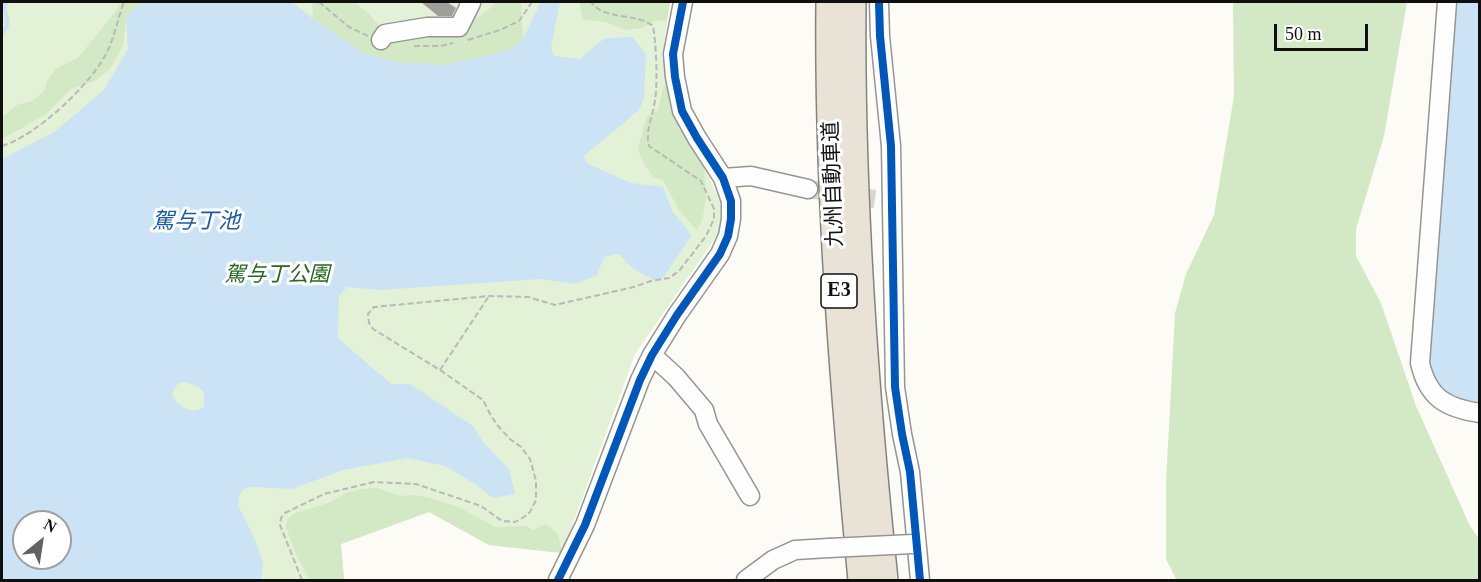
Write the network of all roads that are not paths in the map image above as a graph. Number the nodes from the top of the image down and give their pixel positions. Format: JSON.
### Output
{"nodes":[{"id":1,"x":469,"y":2,"type":"edge"},
{"id":2,"x":683,"y":2,"type":"edge"},
{"id":3,"x":830,"y":2,"type":"edge"},
{"id":4,"x":852,"y":2,"type":"edge"},
{"id":5,"x":879,"y":2,"type":"edge"},
{"id":6,"x":1447,"y":2,"type":"edge"},
{"id":7,"x":381,"y":39,"type":"dead end"},
{"id":8,"x":723,"y":178,"type":"junction"},
{"id":9,"x":808,"y":189,"type":"tunnel mouth"},
{"id":10,"x":652,"y":355,"type":"junction"},
{"id":11,"x":1479,"y":413,"type":"edge"},
{"id":12,"x":750,"y":496,"type":"dead end"},
{"id":13,"x":916,"y":545,"type":"junction"},
{"id":14,"x":558,"y":580,"type":"edge"},
{"id":15,"x":746,"y":580,"type":"edge"},
{"id":16,"x":862,"y":580,"type":"edge"},
{"id":17,"x":884,"y":580,"type":"edge"},
{"id":18,"x":920,"y":580,"type":"edge"}],
"edges":[{"from":1,"to":7,"type":"street"},
{"from":2,"to":8,"type":"street"},
{"from":3,"to":16,"type":"highway","name":"九州自動車道","number":"E3"},
{"from":4,"to":17,"type":"highway","name":"九州自動車道","number":"E3"},
{"from":5,"to":13,"type":"street"},
{"from":6,"to":11,"type":"street"},
{"from":8,"to":9,"type":"street"},
{"from":8,"to":10,"type":"street"},
{"from":10,"to":12,"type":"street"},
{"from":10,"to":14,"type":"street"},
{"from":13,"to":15,"type":"street","bridge":true},
{"from":13,"to":18,"type":"street"}]}
